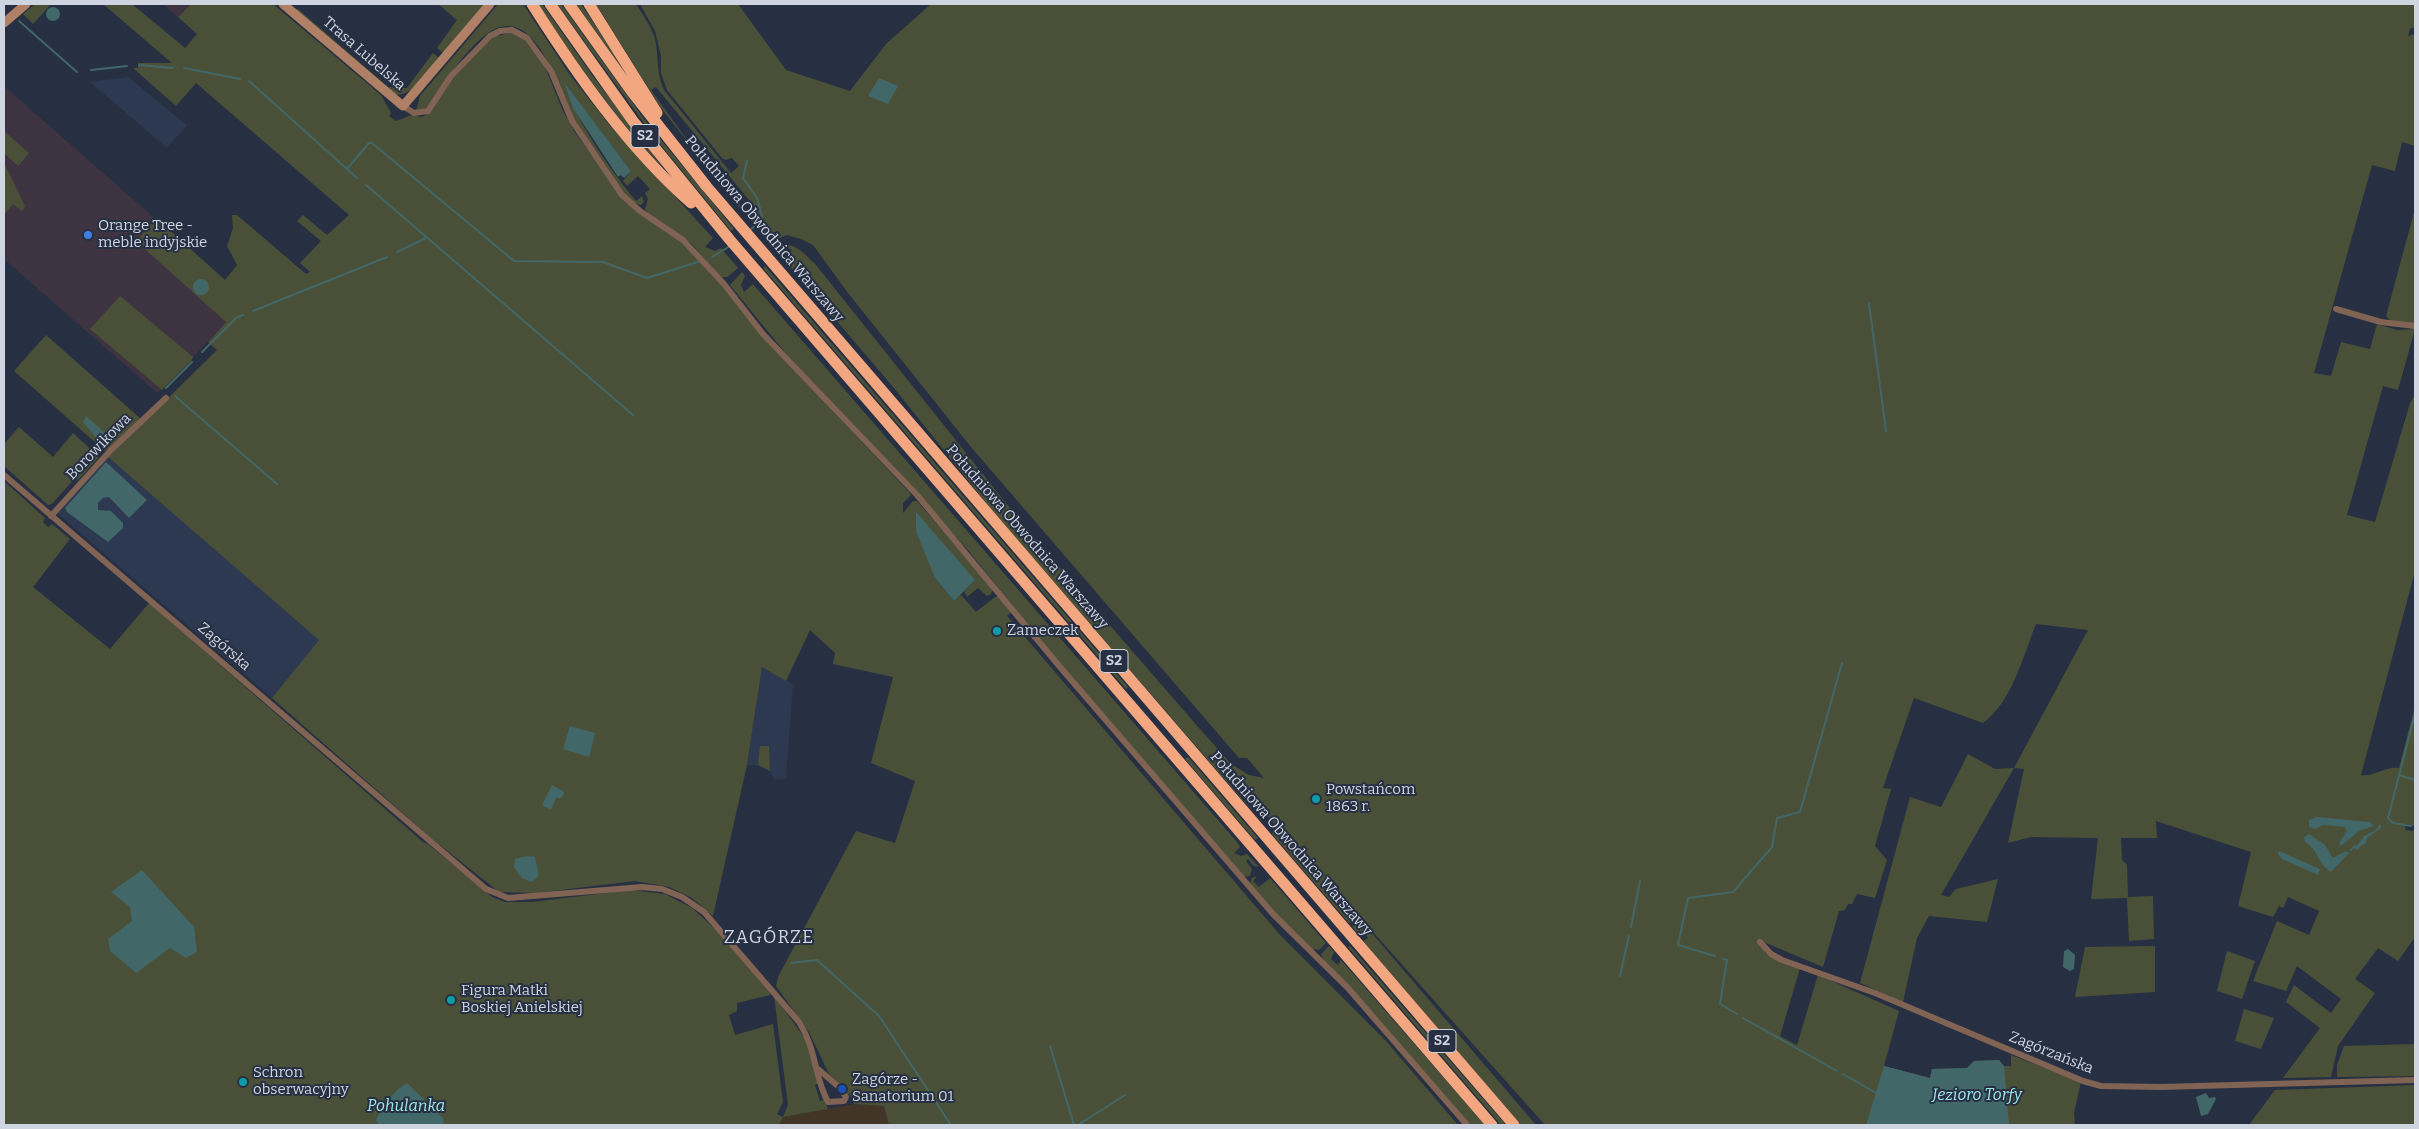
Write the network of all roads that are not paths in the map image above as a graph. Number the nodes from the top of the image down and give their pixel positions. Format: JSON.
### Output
{"nodes":[{"id":1,"x":26,"y":4,"type":"edge"},
{"id":2,"x":283,"y":4,"type":"edge"},
{"id":3,"x":490,"y":4,"type":"edge"},
{"id":4,"x":532,"y":4,"type":"edge"},
{"id":5,"x":550,"y":4,"type":"edge"},
{"id":6,"x":569,"y":4,"type":"edge"},
{"id":7,"x":589,"y":4,"type":"edge"},
{"id":8,"x":4,"y":23,"type":"edge"},
{"id":9,"x":403,"y":106,"type":"junction"},
{"id":10,"x":707,"y":186,"type":"junction"},
{"id":11,"x":722,"y":231,"type":"junction"},
{"id":12,"x":2336,"y":309,"type":"dead end"},
{"id":13,"x":2415,"y":326,"type":"edge"},
{"id":14,"x":166,"y":398,"type":"dead end"},
{"id":15,"x":4,"y":475,"type":"edge"},
{"id":16,"x":51,"y":516,"type":"junction"},
{"id":17,"x":1760,"y":942,"type":"dead end"},
{"id":18,"x":818,"y":1069,"type":"junction"},
{"id":19,"x":2415,"y":1080,"type":"edge"},
{"id":20,"x":1467,"y":1125,"type":"edge"},
{"id":21,"x":1492,"y":1125,"type":"edge"},
{"id":22,"x":1514,"y":1125,"type":"edge"}],
"edges":[{"from":1,"to":8,"type":"street"},
{"from":2,"to":9,"type":"street","name":"Trasa Lubelska"},
{"from":3,"to":9,"type":"street"},
{"from":4,"to":11,"type":"highway"},
{"from":5,"to":11,"type":"highway","name":"Południowa Obwodnica Warszawy","number":"S2"},
{"from":6,"to":10,"type":"highway","name":"Południowa Obwodnica Warszawy","number":"S2"},
{"from":7,"to":10,"type":"highway"},
{"from":9,"to":20,"type":"street"},
{"from":10,"to":22,"type":"highway","name":"Południowa Obwodnica Warszawy","number":"S2"},
{"from":11,"to":21,"type":"highway","name":"Południowa Obwodnica Warszawy","number":"S2"},
{"from":12,"to":13,"type":"street"},
{"from":14,"to":16,"type":"street","name":"Borowikowa"},
{"from":15,"to":16,"type":"street","name":"Zagórska"},
{"from":16,"to":18,"type":"street","name":"Zagórska"},
{"from":17,"to":19,"type":"street","name":"Zagórzańska"},
{"from":18,"to":18,"type":"street","name":"Zagórska"}]}
